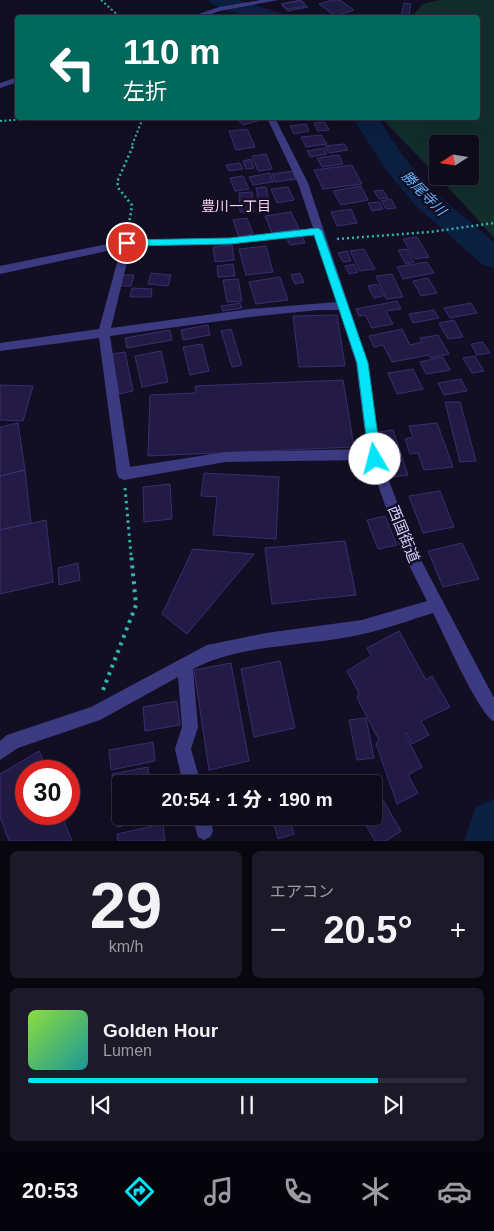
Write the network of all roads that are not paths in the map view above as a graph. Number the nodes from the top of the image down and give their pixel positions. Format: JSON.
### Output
{"nodes":[{"id":1,"x":274,"y":0,"type":"edge"},
{"id":2,"x":210,"y":11,"type":"edge"},
{"id":3,"x":15,"y":80,"type":"edge"},
{"id":4,"x":0,"y":86,"type":"edge"},
{"id":5,"x":272,"y":120,"type":"edge"},
{"id":6,"x":319,"y":236,"type":"junction"},
{"id":7,"x":127,"y":243,"type":"junction"},
{"id":8,"x":0,"y":270,"type":"edge"},
{"id":9,"x":342,"y":306,"type":"junction"},
{"id":10,"x":104,"y":332,"type":"junction"},
{"id":11,"x":0,"y":347,"type":"edge"},
{"id":12,"x":375,"y":454,"type":"junction"},
{"id":13,"x":436,"y":605,"type":"junction"},
{"id":14,"x":185,"y":665,"type":"junction"},
{"id":15,"x":494,"y":713,"type":"edge"},
{"id":16,"x":0,"y":752,"type":"edge"},
{"id":17,"x":190,"y":775,"type":"edge"}],
"edges":[{"from":1,"to":2,"type":"street"},
{"from":3,"to":4,"type":"street"},
{"from":5,"to":6,"type":"street","name":"西国街道"},
{"from":6,"to":7,"type":"street"},
{"from":6,"to":9,"type":"street","name":"西国街道"},
{"from":7,"to":8,"type":"street"},
{"from":7,"to":10,"type":"street"},
{"from":9,"to":10,"type":"street"},
{"from":9,"to":12,"type":"street","name":"西国街道"},
{"from":10,"to":11,"type":"street"},
{"from":10,"to":12,"type":"street"},
{"from":12,"to":13,"type":"street","name":"西国街道"},
{"from":13,"to":14,"type":"street"},
{"from":13,"to":15,"type":"street","name":"西国街道"},
{"from":14,"to":16,"type":"street"},
{"from":14,"to":17,"type":"street"}]}
